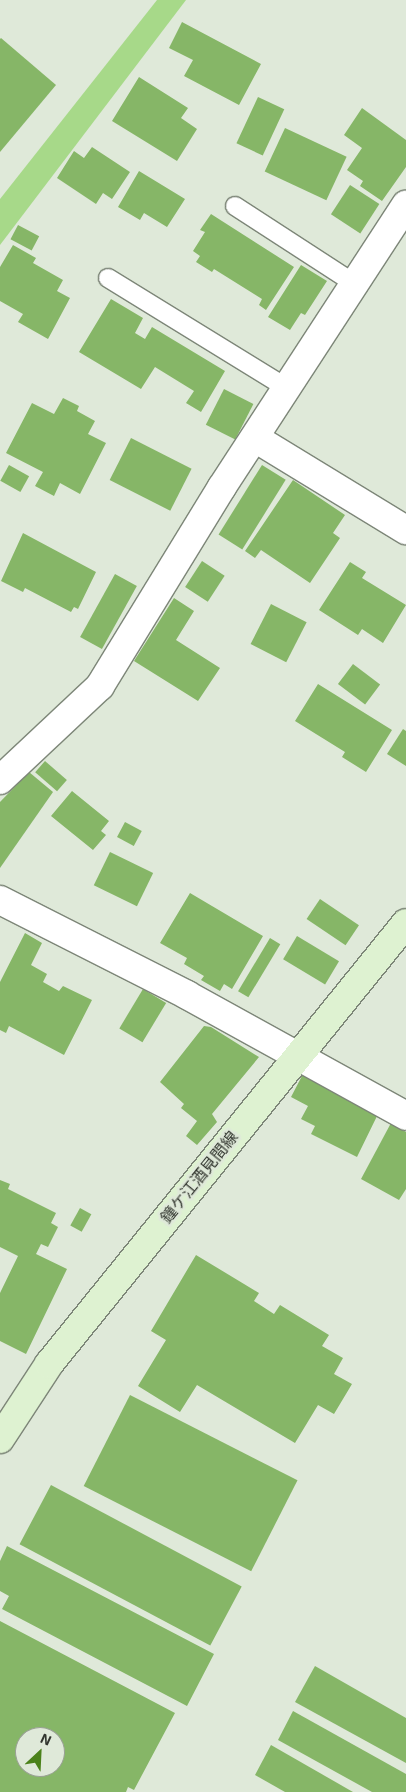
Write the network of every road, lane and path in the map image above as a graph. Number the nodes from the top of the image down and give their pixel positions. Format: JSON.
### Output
{"nodes":[{"id":1,"x":406,"y":205,"type":"edge"},
{"id":2,"x":235,"y":206,"type":"dead end"},
{"id":3,"x":108,"y":278,"type":"dead end"},
{"id":4,"x":355,"y":284,"type":"junction"},
{"id":5,"x":287,"y":388,"type":"junction"},
{"id":6,"x":255,"y":438,"type":"junction"},
{"id":7,"x":406,"y":530,"type":"edge"},
{"id":8,"x":0,"y":780,"type":"edge"},
{"id":9,"x":0,"y":900,"type":"edge"},
{"id":10,"x":406,"y":923,"type":"edge"},
{"id":11,"x":295,"y":1057,"type":"junction"},
{"id":12,"x":406,"y":1116,"type":"edge"},
{"id":13,"x":0,"y":1439,"type":"edge"}],
"edges":[{"from":1,"to":4,"type":"street"},
{"from":2,"to":4,"type":"lane"},
{"from":3,"to":5,"type":"lane"},
{"from":4,"to":5,"type":"street"},
{"from":5,"to":6,"type":"street"},
{"from":6,"to":7,"type":"street"},
{"from":6,"to":8,"type":"street"},
{"from":9,"to":11,"type":"street"},
{"from":10,"to":11,"type":"main road","name":"鐘ケ江酒見間線"},
{"from":11,"to":12,"type":"street"},
{"from":11,"to":13,"type":"main road","name":"鐘ケ江酒見間線"}]}
